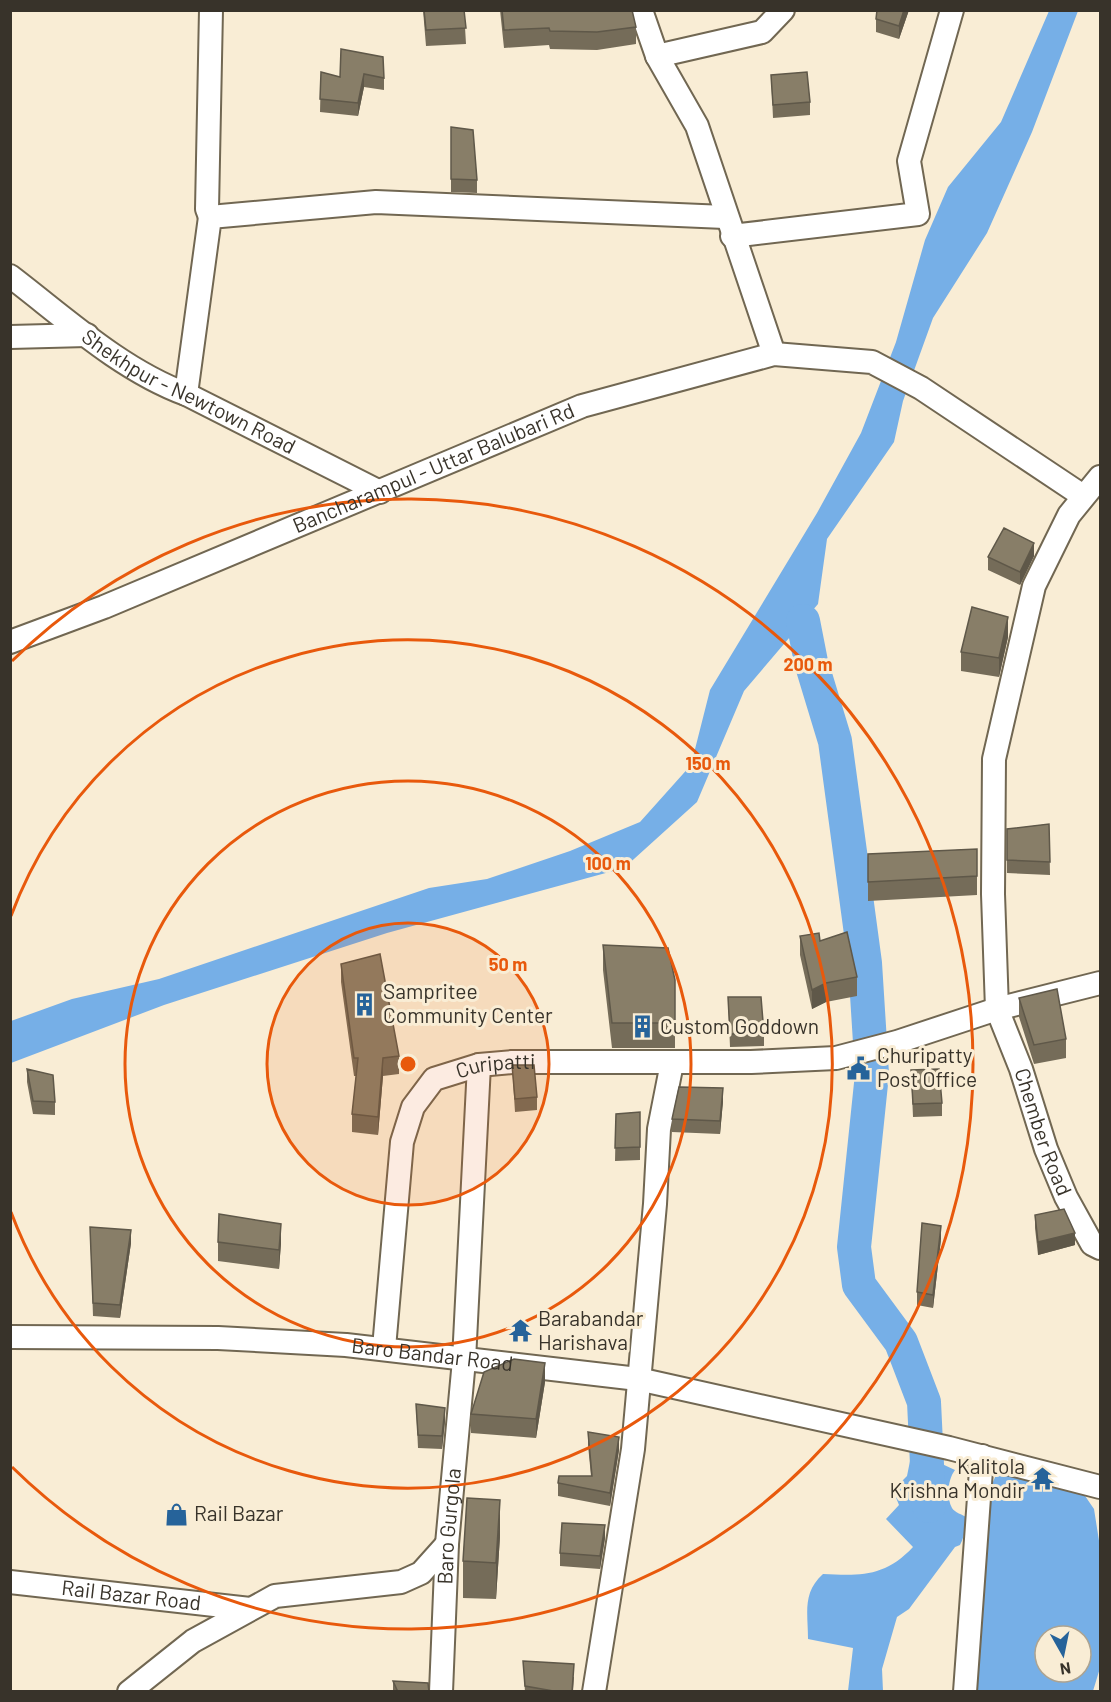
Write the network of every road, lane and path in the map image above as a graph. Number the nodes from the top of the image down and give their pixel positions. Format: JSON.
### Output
{"nodes":[{"id":1,"x":212,"y":10,"type":"edge"},
{"id":2,"x":641,"y":10,"type":"edge"},
{"id":3,"x":783,"y":10,"type":"edge"},
{"id":4,"x":952,"y":10,"type":"edge"},
{"id":5,"x":657,"y":56,"type":"junction"},
{"id":6,"x":210,"y":217,"type":"junction"},
{"id":7,"x":729,"y":226,"type":"junction"},
{"id":8,"x":10,"y":276,"type":"edge"},
{"id":9,"x":87,"y":336,"type":"junction"},
{"id":10,"x":10,"y":337,"type":"edge"},
{"id":11,"x":774,"y":354,"type":"junction"},
{"id":12,"x":186,"y":394,"type":"junction"},
{"id":13,"x":1101,"y":477,"type":"edge"},
{"id":14,"x":380,"y":492,"type":"junction"},
{"id":15,"x":1083,"y":496,"type":"junction"},
{"id":16,"x":10,"y":642,"type":"edge"},
{"id":17,"x":1101,"y":983,"type":"edge"},
{"id":18,"x":997,"y":1009,"type":"junction"},
{"id":19,"x":672,"y":1063,"type":"junction"},
{"id":20,"x":479,"y":1065,"type":"junction"},
{"id":21,"x":1101,"y":1248,"type":"edge"},
{"id":22,"x":10,"y":1338,"type":"edge"},
{"id":23,"x":384,"y":1348,"type":"junction"},
{"id":24,"x":464,"y":1360,"type":"junction"},
{"id":25,"x":638,"y":1379,"type":"junction"},
{"id":26,"x":982,"y":1456,"type":"junction"},
{"id":27,"x":1101,"y":1487,"type":"edge"},
{"id":28,"x":447,"y":1544,"type":"junction"},
{"id":29,"x":10,"y":1582,"type":"edge"},
{"id":30,"x":250,"y":1609,"type":"junction"},
{"id":31,"x":129,"y":1692,"type":"edge"},
{"id":32,"x":441,"y":1692,"type":"edge"},
{"id":33,"x":594,"y":1692,"type":"edge"},
{"id":34,"x":965,"y":1692,"type":"edge"}],
"edges":[{"from":1,"to":6,"type":"street"},
{"from":2,"to":5,"type":"street"},
{"from":3,"to":5,"type":"street"},
{"from":4,"to":7,"type":"street"},
{"from":5,"to":7,"type":"street"},
{"from":6,"to":7,"type":"street"},
{"from":6,"to":12,"type":"street"},
{"from":7,"to":11,"type":"street"},
{"from":8,"to":9,"type":"street","name":"Shekhpur - Newtown Road"},
{"from":9,"to":10,"type":"street"},
{"from":9,"to":12,"type":"street","name":"Shekhpur - Newtown Road"},
{"from":11,"to":14,"type":"street","name":"Bancharampul - Uttar Balubari Rd"},
{"from":11,"to":15,"type":"street","name":"Bancharampul - Uttar Balubari Rd"},
{"from":12,"to":14,"type":"street","name":"Shekhpur - Newtown Road"},
{"from":13,"to":15,"type":"street","name":"Chember Road"},
{"from":14,"to":16,"type":"street","name":"Bancharampul - Uttar Balubari Rd"},
{"from":15,"to":18,"type":"street","name":"Chember Road"},
{"from":17,"to":18,"type":"street","name":"Curipatti"},
{"from":18,"to":19,"type":"street","name":"Curipatti"},
{"from":18,"to":21,"type":"street","name":"Chember Road"},
{"from":19,"to":20,"type":"street","name":"Curipatti"},
{"from":19,"to":25,"type":"street"},
{"from":20,"to":23,"type":"street","name":"Curipatti"},
{"from":20,"to":24,"type":"street","name":"Baro Gurgola"},
{"from":22,"to":23,"type":"street","name":"Baro Bandar Road"},
{"from":23,"to":24,"type":"street","name":"Baro Bandar Road"},
{"from":24,"to":25,"type":"street","name":"Baro Bandar Road"},
{"from":24,"to":28,"type":"street","name":"Baro Gurgola"},
{"from":25,"to":26,"type":"street","name":"Baro Bandar Road"},
{"from":25,"to":33,"type":"street"},
{"from":26,"to":27,"type":"street","name":"Baro Bandar Road"},
{"from":26,"to":34,"type":"street"},
{"from":28,"to":30,"type":"street"},
{"from":28,"to":32,"type":"street","name":"Baro Gurgola"},
{"from":29,"to":30,"type":"street","name":"Rail Bazar Road"},
{"from":30,"to":31,"type":"street"}]}
